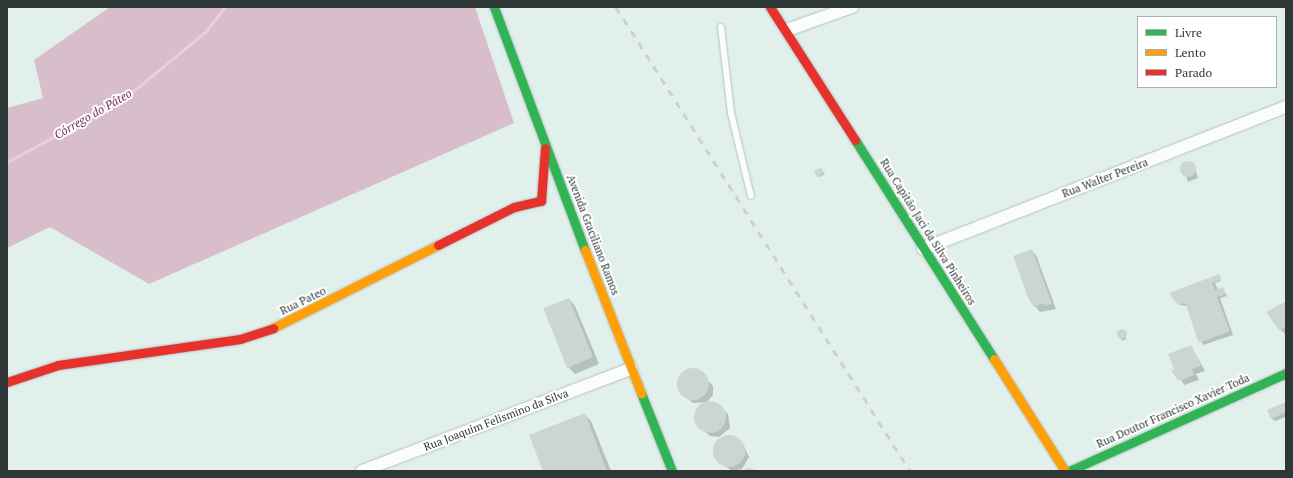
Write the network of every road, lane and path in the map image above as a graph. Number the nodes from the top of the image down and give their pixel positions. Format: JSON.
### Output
{"nodes":[{"id":1,"x":494,"y":7,"type":"edge"},
{"id":2,"x":770,"y":7,"type":"edge"},
{"id":3,"x":852,"y":7,"type":"edge"},
{"id":4,"x":721,"y":27,"type":"dead end"},
{"id":5,"x":787,"y":30,"type":"junction"},
{"id":6,"x":1286,"y":107,"type":"edge"},
{"id":7,"x":545,"y":148,"type":"junction"},
{"id":8,"x":751,"y":196,"type":"dead end"},
{"id":9,"x":924,"y":249,"type":"junction"},
{"id":10,"x":631,"y":369,"type":"junction"},
{"id":11,"x":1286,"y":373,"type":"edge"},
{"id":12,"x":7,"y":382,"type":"edge"},
{"id":13,"x":362,"y":471,"type":"edge"},
{"id":14,"x":672,"y":471,"type":"edge"},
{"id":15,"x":1065,"y":471,"type":"edge"},
{"id":16,"x":1070,"y":471,"type":"edge"}],
"edges":[{"from":1,"to":7,"type":"street","name":"Avenida Graciliano Ramos"},
{"from":2,"to":5,"type":"street","name":"Rua Capitão Jaci da Silva Pinheiros"},
{"from":3,"to":5,"type":"street"},
{"from":4,"to":8,"type":"lane"},
{"from":5,"to":9,"type":"street","name":"Rua Capitão Jaci da Silva Pinheiros"},
{"from":6,"to":9,"type":"street","name":"Rua Walter Pereira"},
{"from":7,"to":10,"type":"street","name":"Avenida Graciliano Ramos"},
{"from":7,"to":12,"type":"street","name":"Rua Pateo"},
{"from":9,"to":15,"type":"street","name":"Rua Capitão Jaci da Silva Pinheiros"},
{"from":10,"to":13,"type":"street","name":"Rua Joaquim Felismino da Silva"},
{"from":10,"to":14,"type":"street","name":"Avenida Graciliano Ramos"},
{"from":11,"to":16,"type":"street","name":"Rua Doutor Francisco Xavier Toda"}]}
